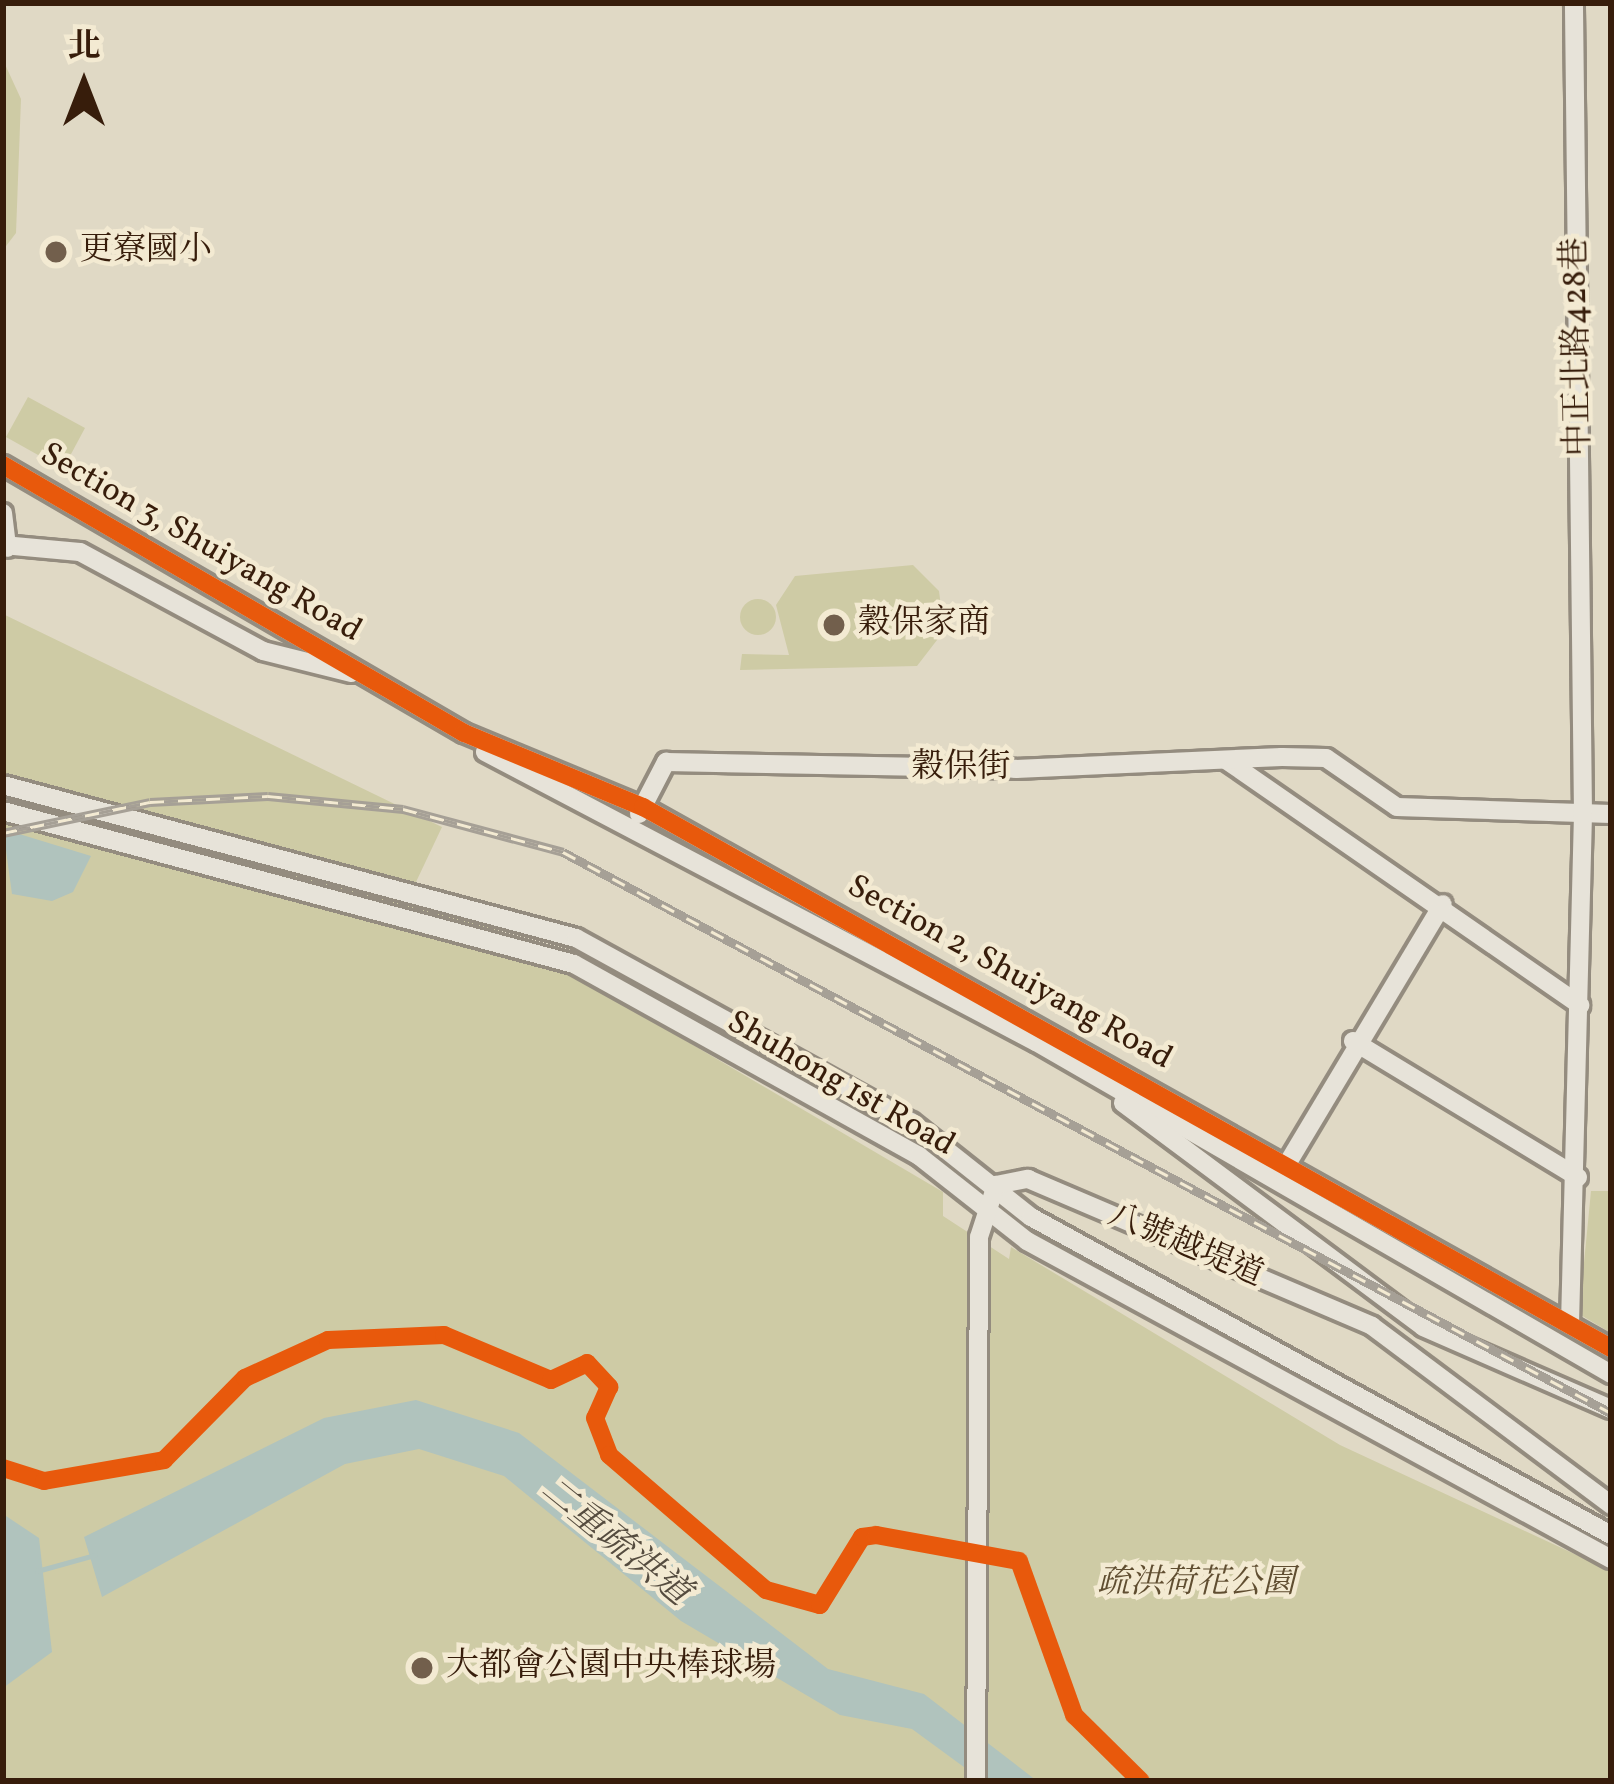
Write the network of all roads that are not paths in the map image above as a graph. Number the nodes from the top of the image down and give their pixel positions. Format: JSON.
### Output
{"nodes":[{"id":1,"x":1574,"y":3,"type":"edge"},
{"id":2,"x":3,"y":465,"type":"edge"},
{"id":3,"x":3,"y":513,"type":"edge"},
{"id":4,"x":8,"y":548,"type":"edge"},
{"id":5,"x":367,"y":676,"type":"junction"},
{"id":6,"x":1226,"y":760,"type":"junction"},
{"id":7,"x":3,"y":785,"type":"edge"},
{"id":8,"x":3,"y":811,"type":"edge"},
{"id":9,"x":1582,"y":814,"type":"junction"},
{"id":10,"x":1611,"y":814,"type":"edge"},
{"id":11,"x":638,"y":815,"type":"junction"},
{"id":12,"x":1443,"y":904,"type":"junction"},
{"id":13,"x":1580,"y":1005,"type":"junction"},
{"id":14,"x":1353,"y":1041,"type":"junction"},
{"id":15,"x":1062,"y":1057,"type":"junction"},
{"id":16,"x":1282,"y":1172,"type":"junction"},
{"id":17,"x":1578,"y":1177,"type":"junction"},
{"id":18,"x":996,"y":1185,"type":"junction"},
{"id":19,"x":984,"y":1205,"type":"junction"},
{"id":20,"x":1383,"y":1299,"type":"junction"},
{"id":21,"x":1570,"y":1324,"type":"junction"},
{"id":22,"x":1372,"y":1326,"type":"junction"},
{"id":23,"x":1611,"y":1348,"type":"edge"},
{"id":24,"x":1611,"y":1374,"type":"edge"},
{"id":25,"x":1611,"y":1409,"type":"edge"},
{"id":26,"x":1611,"y":1505,"type":"edge"},
{"id":27,"x":1611,"y":1534,"type":"edge"},
{"id":28,"x":1611,"y":1559,"type":"edge"},
{"id":29,"x":976,"y":1781,"type":"edge"}],
"edges":[{"from":1,"to":9,"type":"street","name":"中正北路428巷"},
{"from":2,"to":5,"type":"street","name":"Section 3, Shuiyang Road"},
{"from":3,"to":4,"type":"street"},
{"from":4,"to":5,"type":"street"},
{"from":5,"to":11,"type":"street","name":"Section 2, Shuiyang Road"},
{"from":6,"to":9,"type":"street","name":"穀保街"},
{"from":6,"to":11,"type":"street","name":"穀保街"},
{"from":6,"to":12,"type":"street"},
{"from":7,"to":18,"type":"street","name":"Shuhong 1st Road"},
{"from":8,"to":19,"type":"street","name":"Shuhong 1st Road"},
{"from":9,"to":10,"type":"street"},
{"from":9,"to":13,"type":"street","name":"中正北路428巷"},
{"from":11,"to":15,"type":"street","name":"Section 2, Shuiyang Road"},
{"from":11,"to":16,"type":"street","name":"Section 2, Shuiyang Road"},
{"from":12,"to":13,"type":"street"},
{"from":12,"to":14,"type":"street"},
{"from":13,"to":17,"type":"street","name":"中正北路428巷"},
{"from":14,"to":16,"type":"street"},
{"from":14,"to":17,"type":"street"},
{"from":15,"to":16,"type":"street","name":"Section 2, Shuiyang Road"},
{"from":15,"to":20,"type":"street","name":"八號越堤道"},
{"from":16,"to":21,"type":"street","name":"Section 2, Shuiyang Road"},
{"from":16,"to":24,"type":"street","name":"Section 2, Shuiyang Road"},
{"from":17,"to":21,"type":"street","name":"中正北路428巷"},
{"from":18,"to":19,"type":"street"},
{"from":18,"to":22,"type":"street","name":"八號越堤道"},
{"from":18,"to":27,"type":"street","name":"Shuhong 1st Road"},
{"from":19,"to":28,"type":"street","name":"Shuhong 1st Road"},
{"from":19,"to":29,"type":"street"},
{"from":20,"to":22,"type":"street"},
{"from":20,"to":25,"type":"street","name":"八號越堤道"},
{"from":21,"to":23,"type":"street","name":"Section 2, Shuiyang Road"},
{"from":22,"to":26,"type":"street","name":"八號越堤道"}]}
